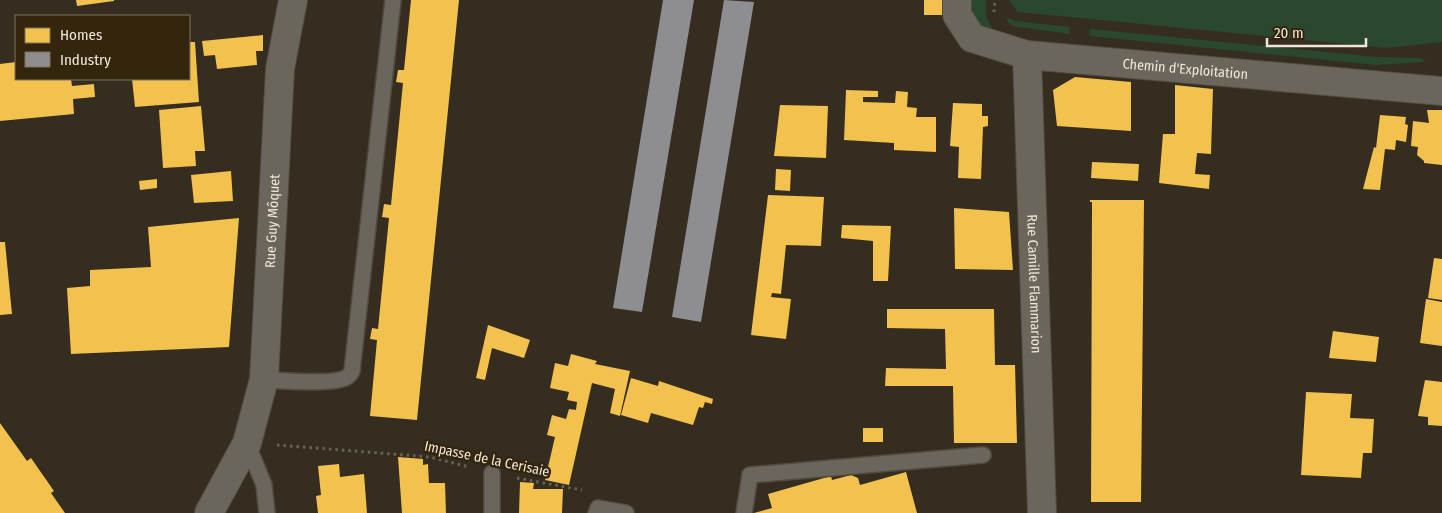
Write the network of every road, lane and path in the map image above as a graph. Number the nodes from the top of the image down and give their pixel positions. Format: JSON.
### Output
{"nodes":[{"id":1,"x":293,"y":0,"type":"edge"},
{"id":2,"x":393,"y":0,"type":"edge"},
{"id":3,"x":957,"y":0,"type":"edge"},
{"id":4,"x":1028,"y":55,"type":"junction"},
{"id":5,"x":1442,"y":90,"type":"edge"},
{"id":6,"x":264,"y":379,"type":"junction"},
{"id":7,"x":259,"y":444,"type":"junction"},
{"id":8,"x":983,"y":455,"type":"dead end"},
{"id":9,"x":492,"y":473,"type":"junction"},
{"id":10,"x":597,"y":511,"type":"edge"},
{"id":11,"x":209,"y":513,"type":"edge"},
{"id":12,"x":267,"y":513,"type":"edge"},
{"id":13,"x":492,"y":513,"type":"edge"},
{"id":14,"x":626,"y":513,"type":"edge"},
{"id":15,"x":744,"y":513,"type":"edge"},
{"id":16,"x":1042,"y":513,"type":"edge"}],
"edges":[{"from":1,"to":6,"type":"street","name":"Rue Guy Môquet"},
{"from":2,"to":6,"type":"lane"},
{"from":3,"to":4,"type":"street","name":"Chemin d'Exploitation"},
{"from":4,"to":5,"type":"street","name":"Chemin d'Exploitation"},
{"from":4,"to":16,"type":"street","name":"Rue Camille Flammarion"},
{"from":6,"to":7,"type":"street","name":"Rue Guy Môquet"},
{"from":7,"to":9,"type":"path","name":"Impasse de la Cerisaie"},
{"from":7,"to":11,"type":"street","name":"Rue Guy Môquet"},
{"from":7,"to":12,"type":"lane"},
{"from":8,"to":15,"type":"lane"},
{"from":9,"to":10,"type":"path","name":"Impasse de la Cerisaie"},
{"from":9,"to":13,"type":"lane"},
{"from":10,"to":14,"type":"lane"}]}
